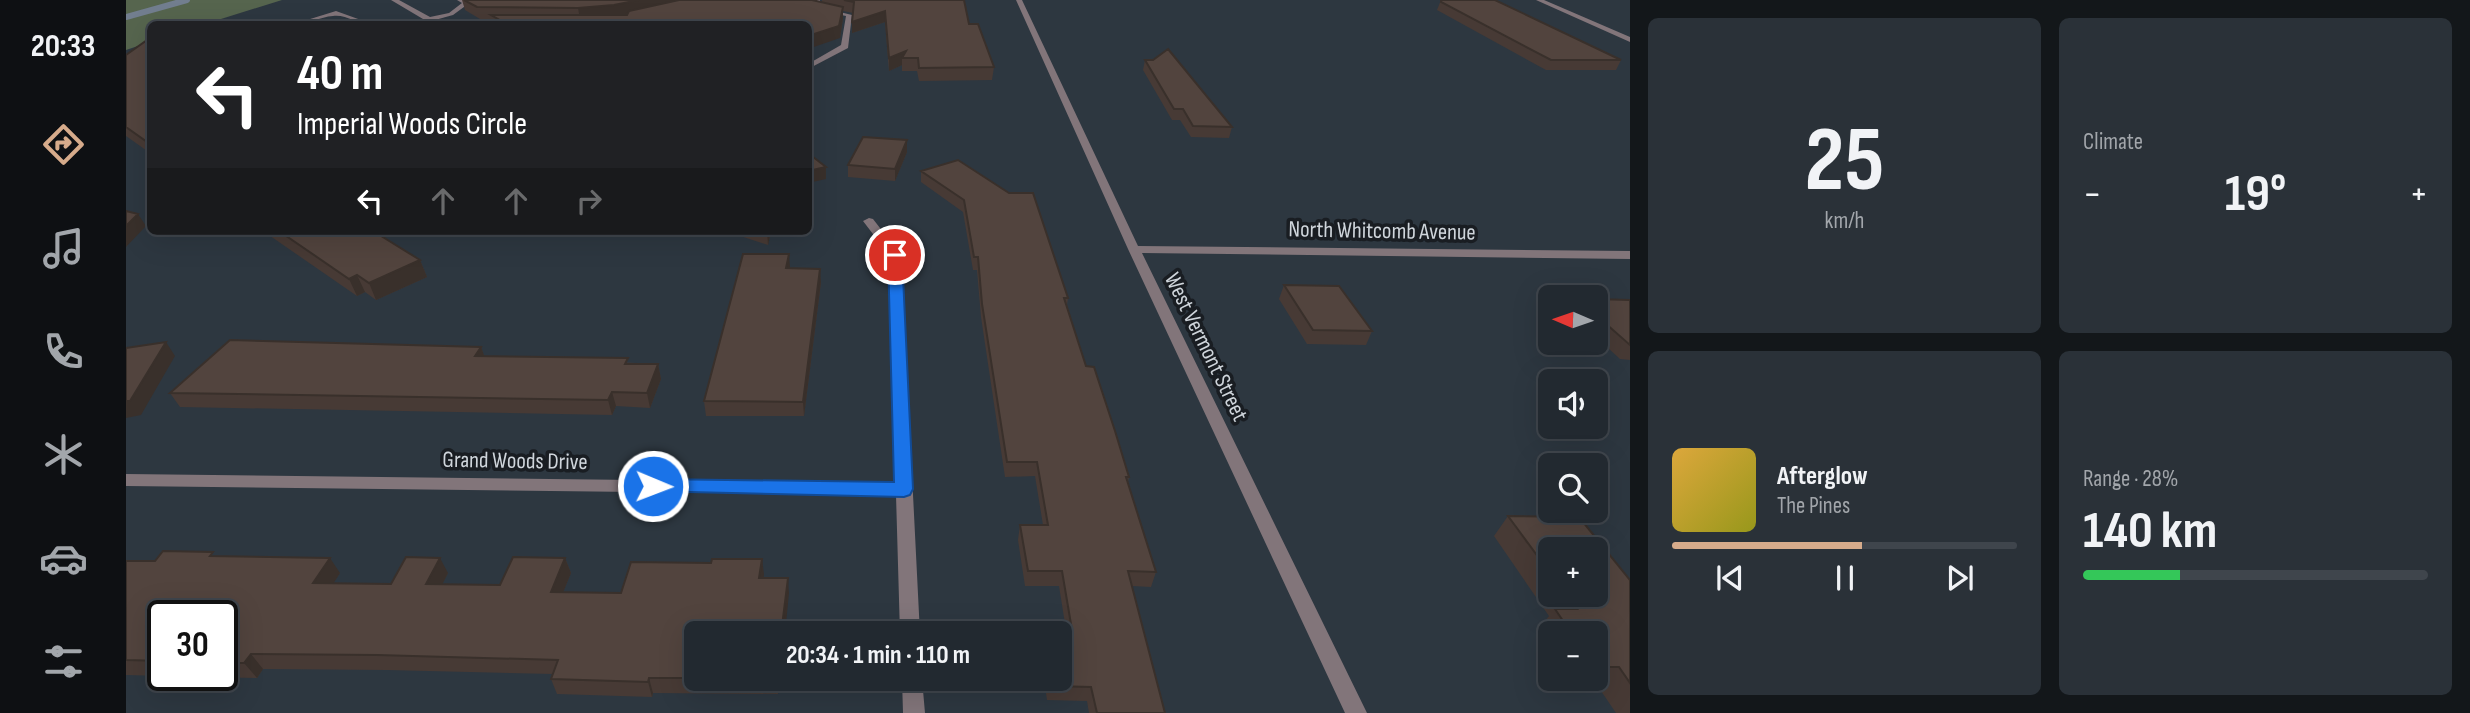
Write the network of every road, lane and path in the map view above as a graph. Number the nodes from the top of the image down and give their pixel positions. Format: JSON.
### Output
{"nodes":[{"id":1,"x":394,"y":0,"type":"edge"},
{"id":2,"x":460,"y":0,"type":"edge"},
{"id":3,"x":817,"y":0,"type":"edge"},
{"id":4,"x":1019,"y":0,"type":"edge"},
{"id":5,"x":1539,"y":0,"type":"edge"},
{"id":6,"x":429,"y":20,"type":"junction"},
{"id":7,"x":307,"y":21,"type":"edge"},
{"id":8,"x":360,"y":21,"type":"edge"},
{"id":9,"x":424,"y":21,"type":"edge"},
{"id":10,"x":435,"y":21,"type":"edge"},
{"id":11,"x":1630,"y":40,"type":"edge"},
{"id":12,"x":812,"y":65,"type":"edge"},
{"id":13,"x":869,"y":221,"type":"dead end"},
{"id":14,"x":1134,"y":249,"type":"junction"},
{"id":15,"x":1630,"y":256,"type":"edge"},
{"id":16,"x":126,"y":480,"type":"edge"},
{"id":17,"x":904,"y":489,"type":"junction"},
{"id":18,"x":909,"y":621,"type":"edge"},
{"id":19,"x":913,"y":691,"type":"edge"},
{"id":20,"x":914,"y":713,"type":"edge"},
{"id":21,"x":1356,"y":713,"type":"edge"}],
"edges":[{"from":1,"to":6,"type":"street"},
{"from":2,"to":6,"type":"street"},
{"from":3,"to":12,"type":"street"},
{"from":4,"to":14,"type":"street","name":"West Vermont Street"},
{"from":5,"to":11,"type":"street"},
{"from":6,"to":9,"type":"street"},
{"from":6,"to":10,"type":"street"},
{"from":7,"to":8,"type":"street"},
{"from":13,"to":17,"type":"street"},
{"from":14,"to":15,"type":"street","name":"North Whitcomb Avenue"},
{"from":14,"to":21,"type":"street","name":"West Vermont Street"},
{"from":16,"to":17,"type":"street","name":"Grand Woods Drive"},
{"from":17,"to":18,"type":"street"},
{"from":19,"to":20,"type":"street"}]}
